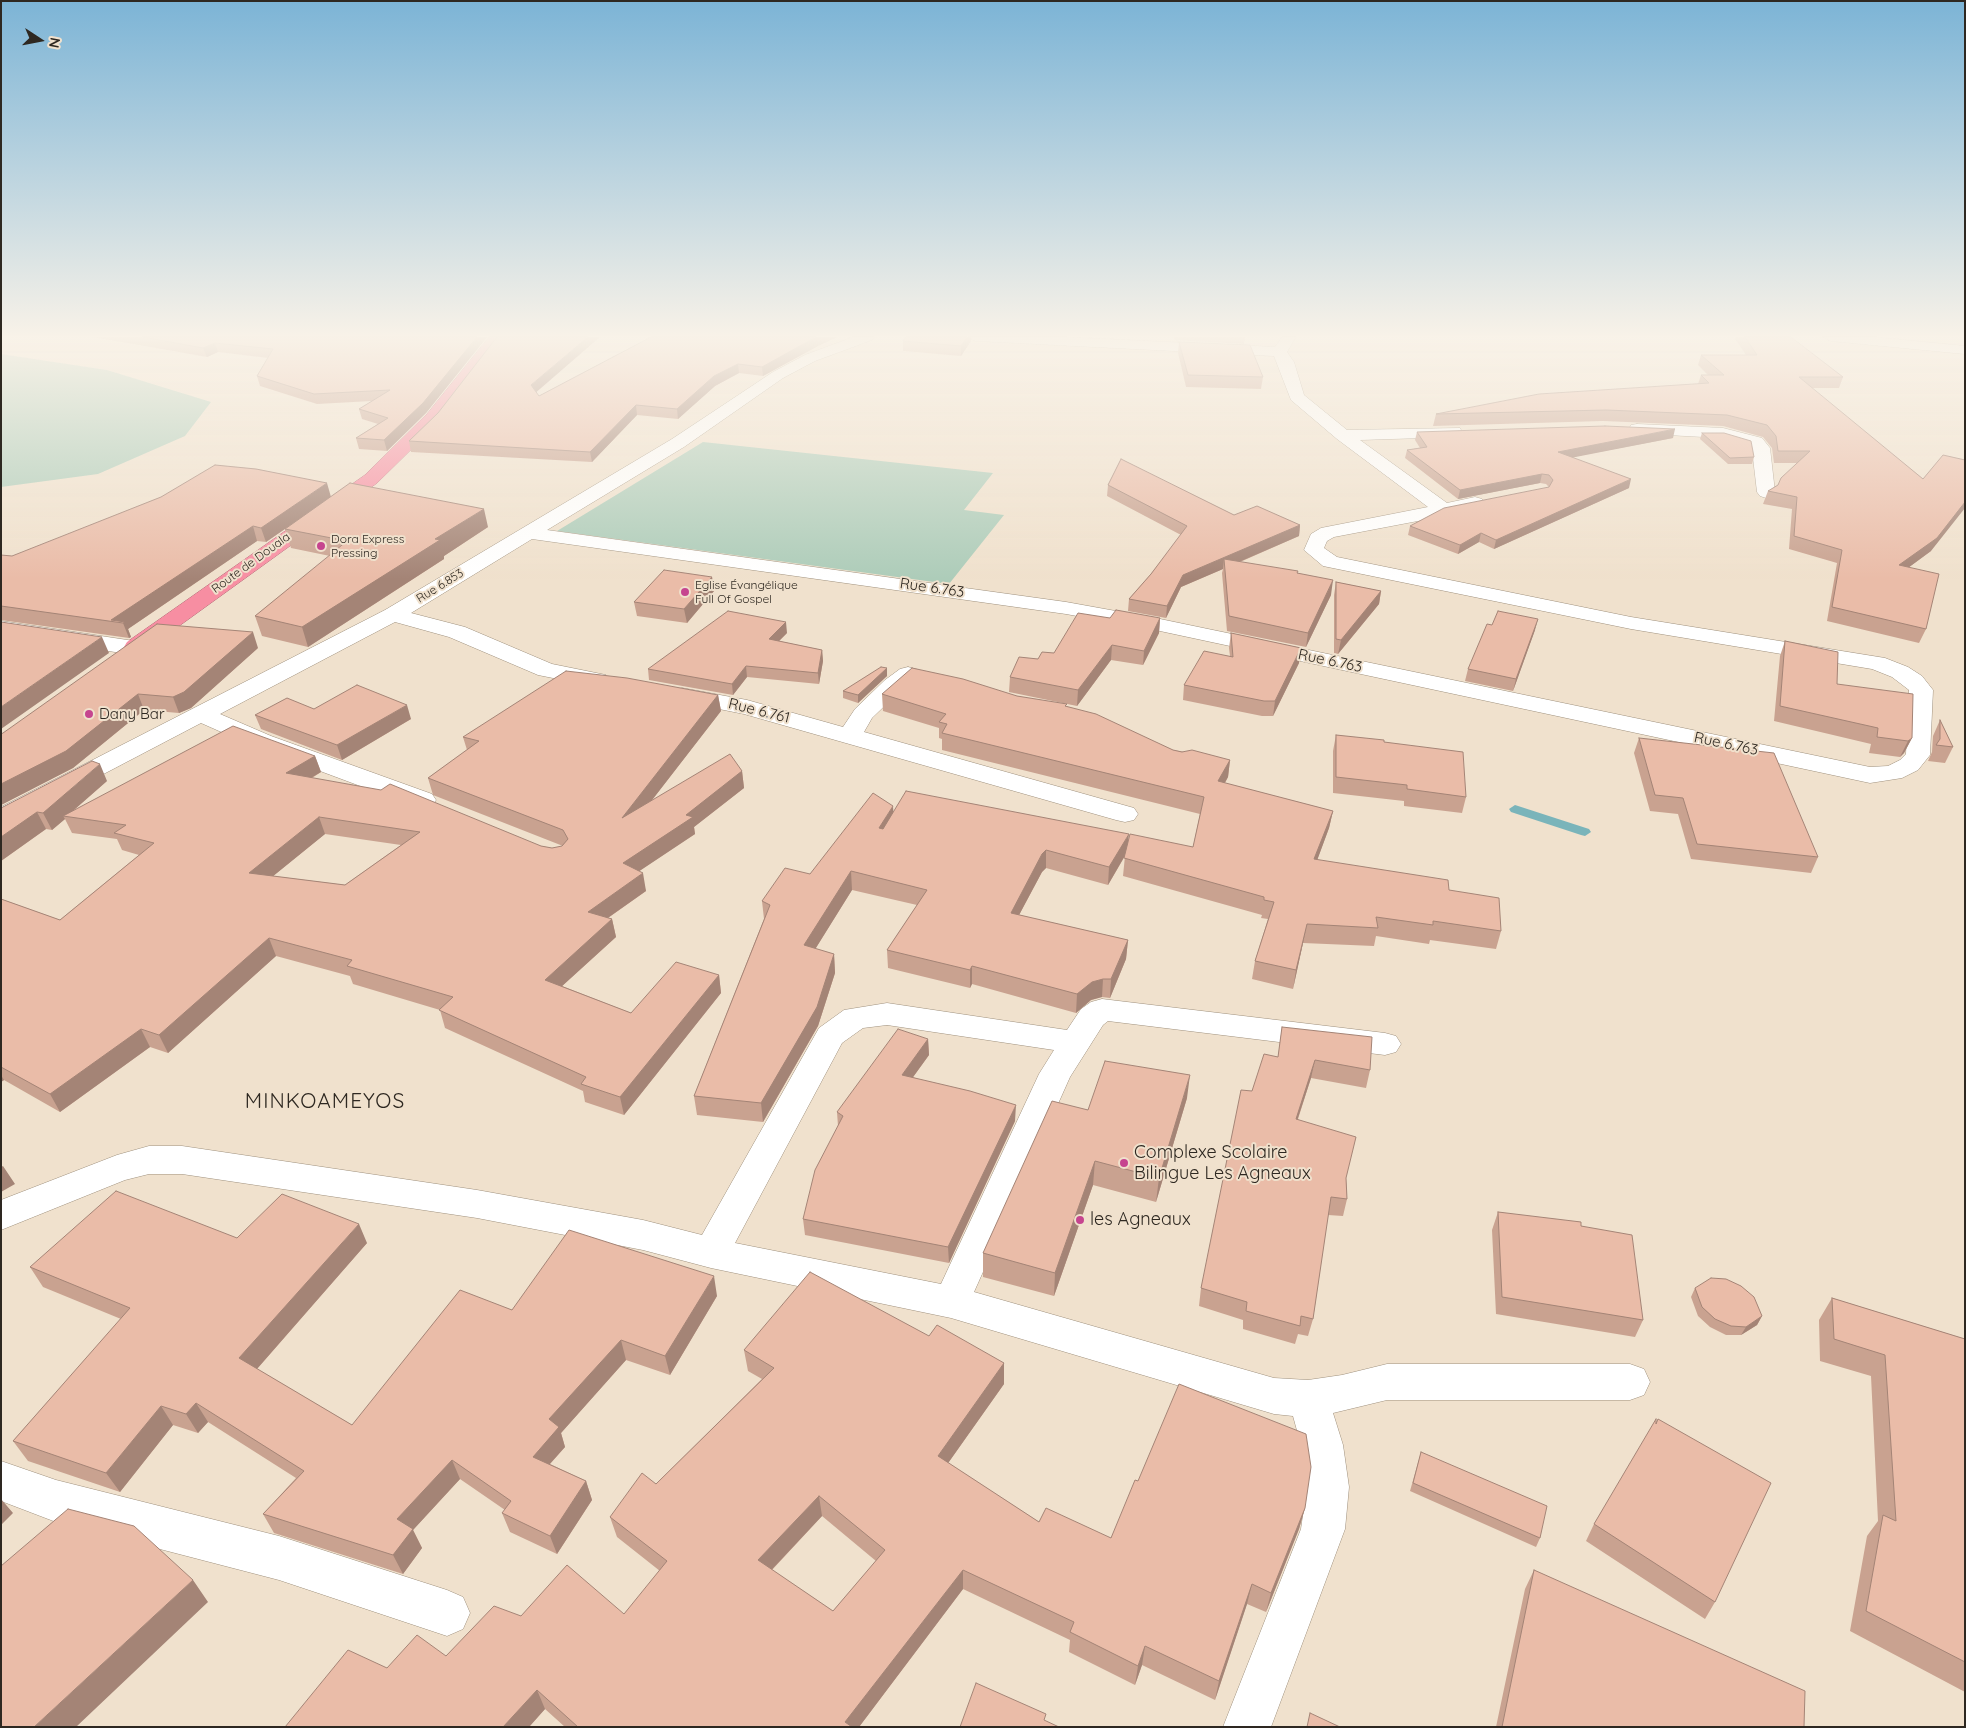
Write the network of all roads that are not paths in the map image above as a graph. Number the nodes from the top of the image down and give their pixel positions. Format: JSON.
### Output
{"nodes":[{"id":1,"x":433,"y":418,"type":"edge"},
{"id":2,"x":715,"y":418,"type":"edge"},
{"id":3,"x":1322,"y":418,"type":"edge"},
{"id":4,"x":1621,"y":429,"type":"edge"},
{"id":5,"x":1468,"y":432,"type":"edge"},
{"id":6,"x":1343,"y":435,"type":"junction"},
{"id":7,"x":1766,"y":492,"type":"edge"},
{"id":8,"x":1492,"y":500,"type":"edge"},
{"id":9,"x":1444,"y":510,"type":"junction"},
{"id":10,"x":527,"y":533,"type":"junction"},
{"id":11,"x":393,"y":615,"type":"junction"},
{"id":12,"x":1,"y":627,"type":"edge"},
{"id":13,"x":134,"y":648,"type":"junction"},
{"id":14,"x":110,"y":664,"type":"edge"},
{"id":15,"x":935,"y":680,"type":"edge"},
{"id":16,"x":618,"y":684,"type":"edge"},
{"id":17,"x":656,"y":691,"type":"edge"},
{"id":18,"x":200,"y":714,"type":"junction"},
{"id":19,"x":850,"y":735,"type":"junction"},
{"id":20,"x":448,"y":810,"type":"edge"},
{"id":21,"x":1125,"y":814,"type":"dead end"},
{"id":22,"x":1,"y":817,"type":"edge"},
{"id":23,"x":1075,"y":1042,"type":"junction"},
{"id":24,"x":1385,"y":1044,"type":"dead end"},
{"id":25,"x":1,"y":1215,"type":"edge"},
{"id":26,"x":711,"y":1253,"type":"junction"},
{"id":27,"x":951,"y":1302,"type":"junction"},
{"id":28,"x":1630,"y":1382,"type":"dead end"},
{"id":29,"x":1308,"y":1398,"type":"junction"},
{"id":30,"x":1,"y":1481,"type":"edge"},
{"id":31,"x":447,"y":1613,"type":"dead end"},
{"id":32,"x":1247,"y":1727,"type":"edge"}],
"edges":[{"from":1,"to":13,"type":"highway","name":"Route de Douala"},
{"from":2,"to":10,"type":"street","name":"Rue 6.853"},
{"from":3,"to":6,"type":"street"},
{"from":4,"to":7,"type":"street"},
{"from":5,"to":6,"type":"street"},
{"from":6,"to":9,"type":"street"},
{"from":8,"to":9,"type":"street"},
{"from":9,"to":10,"type":"street","name":"Rue 6.763"},
{"from":10,"to":11,"type":"street","name":"Rue 6.853"},
{"from":11,"to":16,"type":"street"},
{"from":11,"to":18,"type":"street","name":"Rue 6.853"},
{"from":12,"to":13,"type":"street"},
{"from":13,"to":14,"type":"highway","name":"Route de Douala"},
{"from":15,"to":19,"type":"street"},
{"from":17,"to":19,"type":"street","name":"Rue 6.761"},
{"from":18,"to":20,"type":"street"},
{"from":18,"to":22,"type":"street","name":"Rue 6.853"},
{"from":19,"to":21,"type":"street","name":"Rue 6.761"},
{"from":23,"to":24,"type":"street"},
{"from":23,"to":26,"type":"street"},
{"from":23,"to":27,"type":"street"},
{"from":25,"to":26,"type":"street"},
{"from":26,"to":27,"type":"street"},
{"from":27,"to":29,"type":"street"},
{"from":28,"to":29,"type":"street"},
{"from":29,"to":32,"type":"street"},
{"from":30,"to":31,"type":"street"}]}
